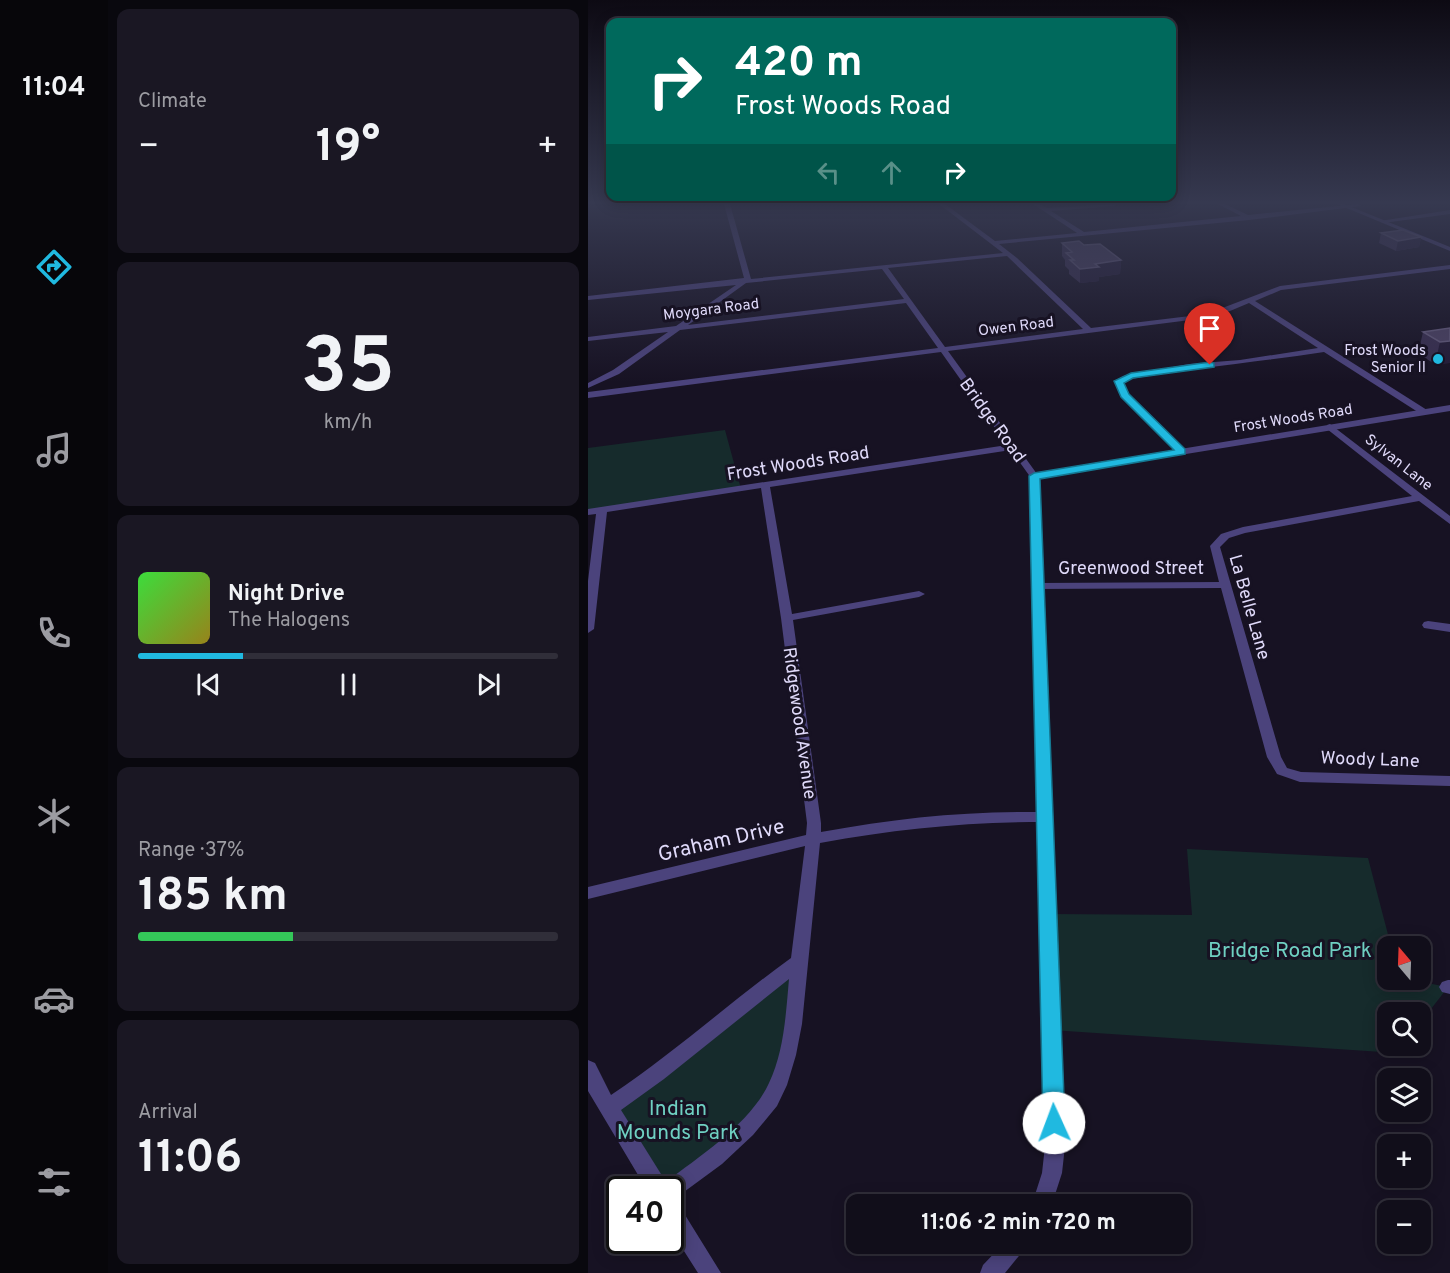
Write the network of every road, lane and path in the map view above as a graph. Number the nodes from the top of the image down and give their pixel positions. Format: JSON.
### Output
{"nodes":[{"id":1,"x":745,"y":263,"type":"edge"},
{"id":2,"x":918,"y":263,"type":"edge"},
{"id":3,"x":1018,"y":263,"type":"edge"},
{"id":4,"x":884,"y":267,"type":"junction"},
{"id":5,"x":1447,"y":267,"type":"edge"},
{"id":6,"x":746,"y":281,"type":"junction"},
{"id":7,"x":588,"y":298,"type":"edge"},
{"id":8,"x":1249,"y":300,"type":"junction"},
{"id":9,"x":908,"y":301,"type":"junction"},
{"id":10,"x":681,"y":326,"type":"junction"},
{"id":11,"x":1088,"y":330,"type":"junction"},
{"id":12,"x":588,"y":339,"type":"edge"},
{"id":13,"x":942,"y":349,"type":"junction"},
{"id":14,"x":1326,"y":349,"type":"junction"},
{"id":15,"x":592,"y":385,"type":"edge"},
{"id":16,"x":588,"y":394,"type":"edge"},
{"id":17,"x":1450,"y":408,"type":"edge"},
{"id":18,"x":1425,"y":412,"type":"junction"},
{"id":19,"x":1330,"y":427,"type":"junction"},
{"id":20,"x":1012,"y":447,"type":"junction"},
{"id":21,"x":1182,"y":451,"type":"junction"},
{"id":22,"x":1034,"y":476,"type":"junction"},
{"id":23,"x":765,"y":485,"type":"junction"},
{"id":24,"x":1420,"y":498,"type":"junction"},
{"id":25,"x":602,"y":510,"type":"junction"},
{"id":26,"x":588,"y":512,"type":"edge"},
{"id":27,"x":1450,"y":521,"type":"edge"},
{"id":28,"x":1225,"y":585,"type":"junction"},
{"id":29,"x":1037,"y":586,"type":"junction"},
{"id":30,"x":919,"y":594,"type":"dead end"},
{"id":31,"x":787,"y":618,"type":"junction"},
{"id":32,"x":1428,"y":626,"type":"dead end"},
{"id":33,"x":1450,"y":628,"type":"edge"},
{"id":34,"x":588,"y":629,"type":"edge"},
{"id":35,"x":1289,"y":773,"type":"joint"},
{"id":36,"x":1450,"y":781,"type":"edge"},
{"id":37,"x":1044,"y":817,"type":"junction"},
{"id":38,"x":814,"y":840,"type":"junction"},
{"id":39,"x":588,"y":893,"type":"edge"},
{"id":40,"x":799,"y":962,"type":"junction"},
{"id":41,"x":588,"y":1069,"type":"edge"},
{"id":42,"x":609,"y":1107,"type":"junction"},
{"id":43,"x":651,"y":1176,"type":"edge"},
{"id":44,"x":684,"y":1179,"type":"edge"},
{"id":45,"x":1045,"y":1194,"type":"edge"},
{"id":46,"x":684,"y":1231,"type":"edge"},
{"id":47,"x":1007,"y":1254,"type":"edge"},
{"id":48,"x":710,"y":1273,"type":"edge"},
{"id":49,"x":991,"y":1273,"type":"edge"}],
"edges":[{"from":1,"to":6,"type":"street"},
{"from":2,"to":4,"type":"street"},
{"from":3,"to":11,"type":"street"},
{"from":4,"to":6,"type":"street"},
{"from":4,"to":9,"type":"street","name":"Bridge Road"},
{"from":5,"to":8,"type":"street","name":"Owen Road"},
{"from":6,"to":7,"type":"street"},
{"from":6,"to":10,"type":"street"},
{"from":8,"to":11,"type":"street","name":"Owen Road"},
{"from":8,"to":14,"type":"street"},
{"from":9,"to":10,"type":"street","name":"Moygara Road"},
{"from":9,"to":13,"type":"street","name":"Bridge Road"},
{"from":10,"to":12,"type":"street","name":"Moygara Road"},
{"from":10,"to":15,"type":"street"},
{"from":11,"to":13,"type":"street","name":"Owen Road"},
{"from":13,"to":16,"type":"street","name":"Owen Road"},
{"from":13,"to":20,"type":"street","name":"Bridge Road"},
{"from":14,"to":18,"type":"street"},
{"from":14,"to":21,"type":"street"},
{"from":15,"to":16,"type":"street"},
{"from":17,"to":18,"type":"street","name":"Frost Woods Road"},
{"from":18,"to":19,"type":"street","name":"Frost Woods Road"},
{"from":19,"to":21,"type":"street","name":"Frost Woods Road"},
{"from":19,"to":24,"type":"street","name":"Sylvan Lane"},
{"from":20,"to":22,"type":"street","name":"Bridge Road"},
{"from":20,"to":23,"type":"street","name":"Frost Woods Road"},
{"from":21,"to":22,"type":"street","name":"Frost Woods Road"},
{"from":22,"to":29,"type":"street","name":"Bridge Road"},
{"from":23,"to":25,"type":"street","name":"Frost Woods Road"},
{"from":23,"to":31,"type":"street","name":"Ridgewood Avenue"},
{"from":24,"to":27,"type":"street","name":"Sylvan Lane"},
{"from":24,"to":28,"type":"street","name":"La Belle Lane"},
{"from":25,"to":26,"type":"street","name":"Frost Woods Road"},
{"from":25,"to":34,"type":"street"},
{"from":28,"to":29,"type":"street","name":"Greenwood Street"},
{"from":28,"to":35,"type":"street","name":"La Belle Lane"},
{"from":29,"to":37,"type":"street","name":"Bridge Road"},
{"from":30,"to":31,"type":"street"},
{"from":31,"to":38,"type":"street","name":"Ridgewood Avenue"},
{"from":32,"to":33,"type":"street"},
{"from":35,"to":36,"type":"street","name":"Woody Lane"},
{"from":37,"to":38,"type":"street","name":"Graham Drive"},
{"from":37,"to":45,"type":"street","name":"Bridge Road"},
{"from":38,"to":39,"type":"street","name":"Graham Drive"},
{"from":38,"to":40,"type":"street","name":"Ridgewood Avenue"},
{"from":40,"to":42,"type":"street"},
{"from":40,"to":44,"type":"street","name":"Ridgewood Avenue"},
{"from":41,"to":42,"type":"street"},
{"from":42,"to":43,"type":"street"},
{"from":46,"to":48,"type":"street"},
{"from":47,"to":49,"type":"street"}]}
